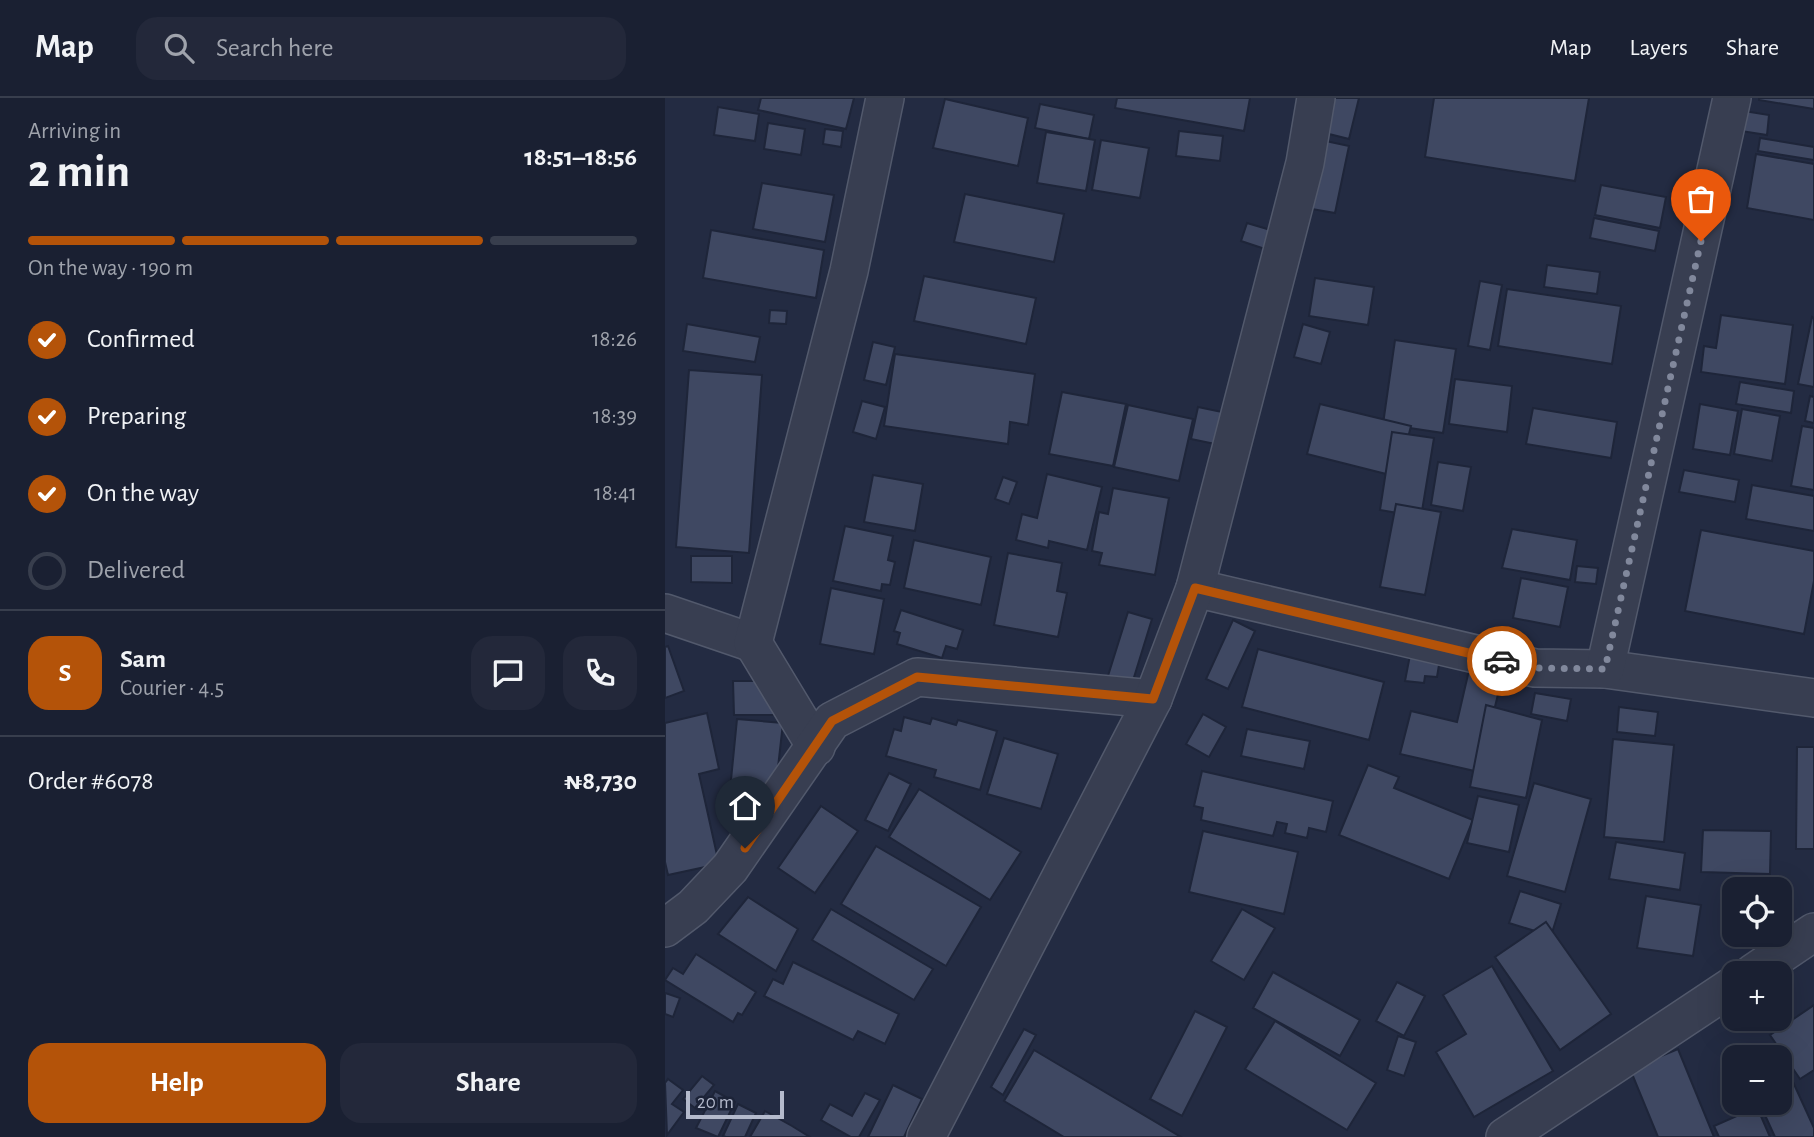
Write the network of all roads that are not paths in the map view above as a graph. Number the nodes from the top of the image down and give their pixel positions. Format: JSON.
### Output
{"nodes":[{"id":1,"x":885,"y":98,"type":"edge"},
{"id":2,"x":1316,"y":98,"type":"edge"},
{"id":3,"x":1732,"y":98,"type":"edge"},
{"id":4,"x":1195,"y":588,"type":"junction"},
{"id":5,"x":665,"y":613,"type":"edge"},
{"id":6,"x":753,"y":643,"type":"junction"},
{"id":7,"x":1605,"y":669,"type":"junction"},
{"id":8,"x":1814,"y":698,"type":"edge"},
{"id":9,"x":1153,"y":699,"type":"junction"},
{"id":10,"x":815,"y":747,"type":"junction"},
{"id":11,"x":665,"y":928,"type":"edge"},
{"id":12,"x":1814,"y":932,"type":"edge"},
{"id":13,"x":1771,"y":961,"type":"edge"},
{"id":14,"x":1722,"y":993,"type":"edge"},
{"id":15,"x":926,"y":1137,"type":"edge"},
{"id":16,"x":1505,"y":1137,"type":"edge"}],
"edges":[{"from":1,"to":6,"type":"street"},
{"from":2,"to":4,"type":"street"},
{"from":3,"to":7,"type":"street"},
{"from":4,"to":7,"type":"street"},
{"from":4,"to":9,"type":"street"},
{"from":5,"to":6,"type":"street"},
{"from":6,"to":10,"type":"street"},
{"from":7,"to":8,"type":"street"},
{"from":9,"to":10,"type":"street"},
{"from":9,"to":15,"type":"street"},
{"from":10,"to":11,"type":"street"},
{"from":12,"to":13,"type":"street"},
{"from":14,"to":16,"type":"street"}]}
